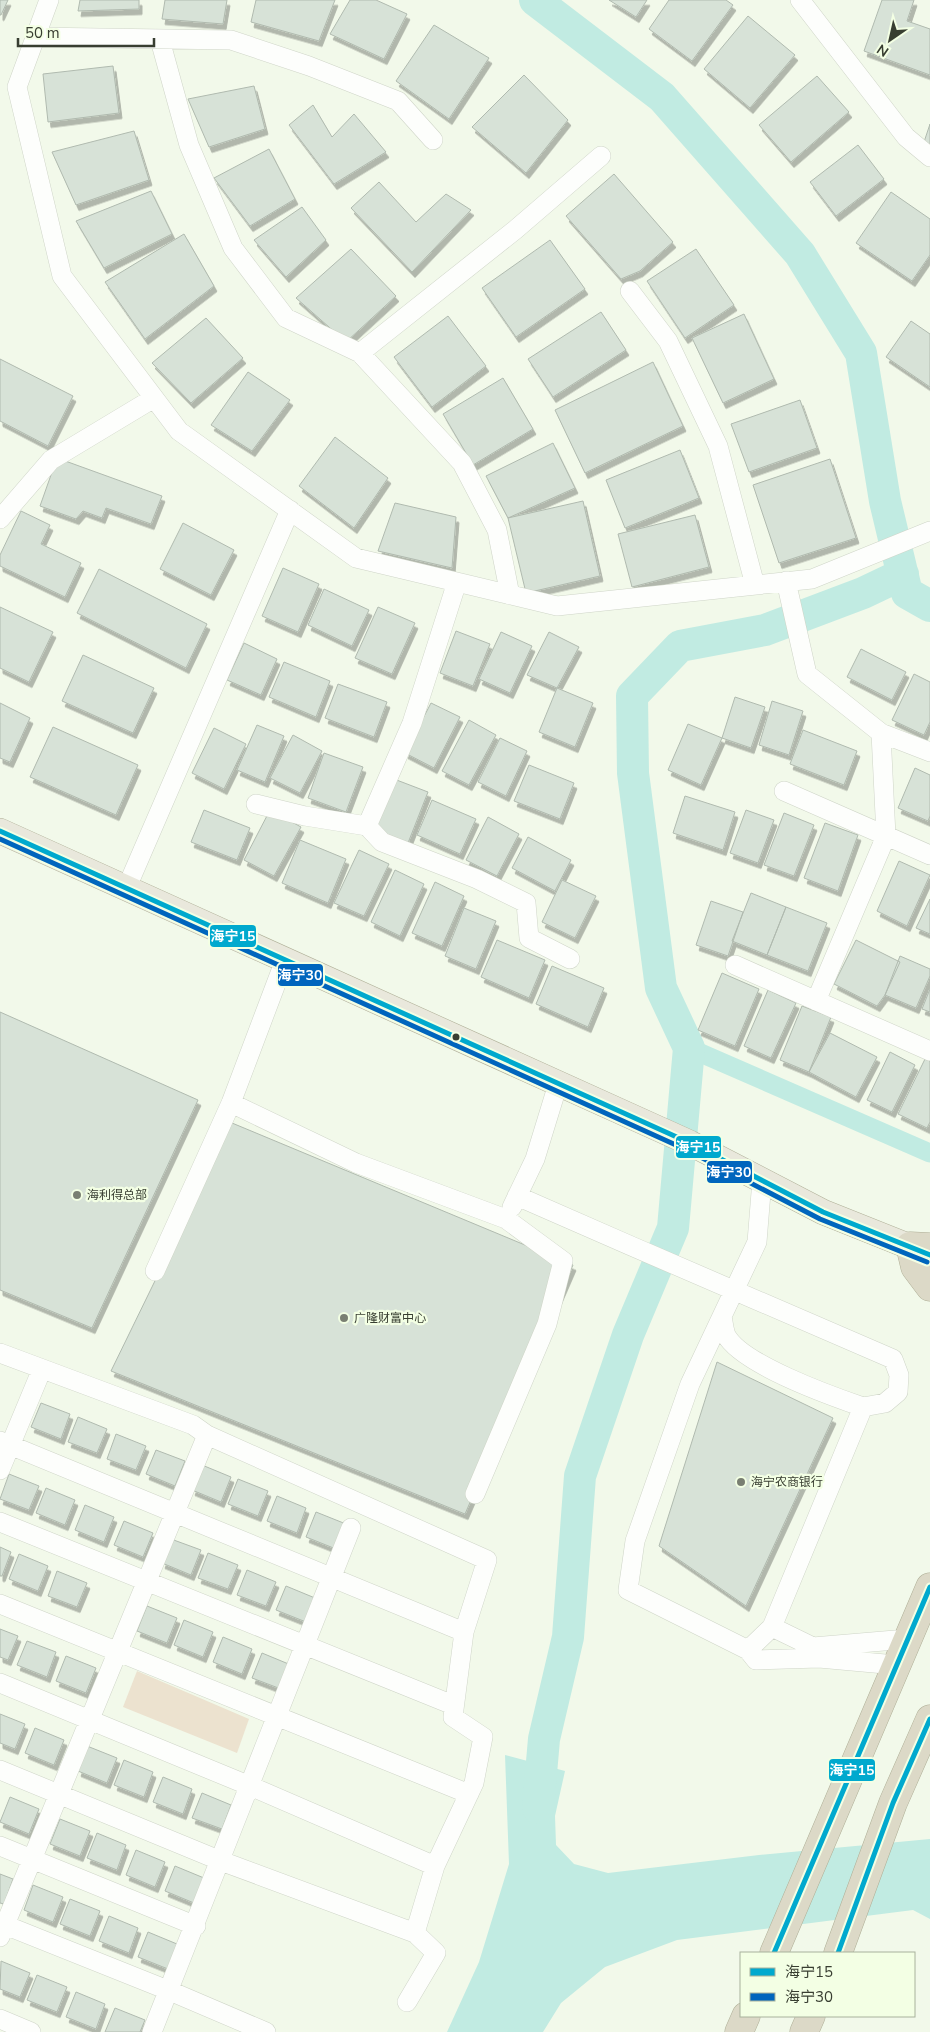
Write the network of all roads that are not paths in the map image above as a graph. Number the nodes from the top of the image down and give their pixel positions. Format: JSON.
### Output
{"nodes":[{"id":1,"x":49,"y":0,"type":"edge"},
{"id":2,"x":800,"y":0,"type":"edge"},
{"id":3,"x":36,"y":37,"type":"junction"},
{"id":4,"x":160,"y":40,"type":"junction"},
{"id":5,"x":433,"y":140,"type":"dead end"},
{"id":6,"x":601,"y":156,"type":"dead end"},
{"id":7,"x":930,"y":157,"type":"edge"},
{"id":8,"x":630,"y":290,"type":"dead end"},
{"id":9,"x":360,"y":353,"type":"junction"},
{"id":10,"x":154,"y":398,"type":"junction"},
{"id":11,"x":290,"y":510,"type":"junction"},
{"id":12,"x":0,"y":519,"type":"edge"},
{"id":13,"x":930,"y":531,"type":"edge"},
{"id":14,"x":457,"y":582,"type":"junction"},
{"id":15,"x":786,"y":582,"type":"junction"},
{"id":16,"x":755,"y":585,"type":"junction"},
{"id":17,"x":510,"y":595,"type":"junction"},
{"id":18,"x":881,"y":733,"type":"junction"},
{"id":19,"x":930,"y":752,"type":"edge"},
{"id":20,"x":784,"y":791,"type":"dead end"},
{"id":21,"x":256,"y":804,"type":"dead end"},
{"id":22,"x":367,"y":826,"type":"junction"},
{"id":23,"x":0,"y":831,"type":"edge"},
{"id":24,"x":886,"y":836,"type":"junction"},
{"id":25,"x":930,"y":855,"type":"edge"},
{"id":26,"x":127,"y":887,"type":"junction"},
{"id":27,"x":286,"y":960,"type":"junction"},
{"id":28,"x":570,"y":960,"type":"dead end"},
{"id":29,"x":735,"y":965,"type":"dead end"},
{"id":30,"x":816,"y":1001,"type":"junction"},
{"id":31,"x":930,"y":1051,"type":"edge"},
{"id":32,"x":558,"y":1084,"type":"junction"},
{"id":33,"x":231,"y":1103,"type":"junction"},
{"id":34,"x":762,"y":1180,"type":"junction"},
{"id":35,"x":518,"y":1196,"type":"junction"},
{"id":36,"x":506,"y":1219,"type":"junction"},
{"id":37,"x":924,"y":1249,"type":"edge"},
{"id":38,"x":155,"y":1271,"type":"dead end"},
{"id":39,"x":930,"y":1287,"type":"edge"},
{"id":40,"x":734,"y":1291,"type":"junction"},
{"id":41,"x":722,"y":1316,"type":"junction"},
{"id":42,"x":0,"y":1353,"type":"edge"},
{"id":43,"x":42,"y":1369,"type":"junction"},
{"id":44,"x":863,"y":1407,"type":"junction"},
{"id":45,"x":207,"y":1435,"type":"junction"},
{"id":46,"x":5,"y":1443,"type":"edge"},
{"id":47,"x":0,"y":1470,"type":"edge"},
{"id":48,"x":474,"y":1494,"type":"dead end"},
{"id":49,"x":174,"y":1513,"type":"junction"},
{"id":50,"x":0,"y":1522,"type":"edge"},
{"id":51,"x":351,"y":1528,"type":"dead end"},
{"id":52,"x":332,"y":1578,"type":"junction"},
{"id":53,"x":146,"y":1581,"type":"junction"},
{"id":54,"x":930,"y":1587,"type":"edge"},
{"id":55,"x":0,"y":1604,"type":"edge"},
{"id":56,"x":772,"y":1627,"type":"junction"},
{"id":57,"x":464,"y":1632,"type":"junction"},
{"id":58,"x":907,"y":1640,"type":"junction"},
{"id":59,"x":305,"y":1645,"type":"junction"},
{"id":60,"x":748,"y":1650,"type":"junction"},
{"id":61,"x":118,"y":1651,"type":"junction"},
{"id":62,"x":896,"y":1665,"type":"junction"},
{"id":63,"x":0,"y":1683,"type":"edge"},
{"id":64,"x":453,"y":1705,"type":"junction"},
{"id":65,"x":277,"y":1718,"type":"junction"},
{"id":66,"x":930,"y":1719,"type":"edge"},
{"id":67,"x":89,"y":1720,"type":"junction"},
{"id":68,"x":0,"y":1770,"type":"edge"},
{"id":69,"x":250,"y":1786,"type":"junction"},
{"id":70,"x":59,"y":1794,"type":"junction"},
{"id":71,"x":469,"y":1794,"type":"junction"},
{"id":72,"x":0,"y":1846,"type":"edge"},
{"id":73,"x":32,"y":1859,"type":"junction"},
{"id":74,"x":221,"y":1861,"type":"junction"},
{"id":75,"x":435,"y":1866,"type":"junction"},
{"id":76,"x":196,"y":1926,"type":"junction"},
{"id":77,"x":2,"y":1928,"type":"edge"},
{"id":78,"x":415,"y":1933,"type":"junction"},
{"id":79,"x":774,"y":1952,"type":"edge"},
{"id":80,"x":838,"y":1952,"type":"edge"},
{"id":81,"x":170,"y":1991,"type":"junction"},
{"id":82,"x":407,"y":2002,"type":"dead end"},
{"id":83,"x":746,"y":2017,"type":"edge"},
{"id":84,"x":811,"y":2017,"type":"edge"},
{"id":85,"x":0,"y":2019,"type":"edge"},
{"id":86,"x":31,"y":2032,"type":"edge"},
{"id":87,"x":152,"y":2032,"type":"edge"},
{"id":88,"x":266,"y":2032,"type":"edge"},
{"id":89,"x":738,"y":2032,"type":"edge"},
{"id":90,"x":804,"y":2032,"type":"edge"}],
"edges":[{"from":1,"to":3,"type":"street"},
{"from":2,"to":7,"type":"street"},
{"from":3,"to":4,"type":"street"},
{"from":3,"to":10,"type":"street"},
{"from":4,"to":5,"type":"street"},
{"from":4,"to":9,"type":"street"},
{"from":6,"to":9,"type":"street"},
{"from":8,"to":16,"type":"street"},
{"from":9,"to":17,"type":"street"},
{"from":10,"to":11,"type":"street"},
{"from":10,"to":12,"type":"street"},
{"from":11,"to":14,"type":"street"},
{"from":11,"to":26,"type":"street"},
{"from":13,"to":15,"type":"street"},
{"from":14,"to":17,"type":"street"},
{"from":14,"to":22,"type":"street"},
{"from":15,"to":16,"type":"street"},
{"from":15,"to":18,"type":"street"},
{"from":16,"to":17,"type":"street"},
{"from":18,"to":19,"type":"street"},
{"from":18,"to":24,"type":"street"},
{"from":20,"to":24,"type":"street"},
{"from":21,"to":22,"type":"street"},
{"from":22,"to":28,"type":"street"},
{"from":23,"to":26,"type":"main road"},
{"from":24,"to":25,"type":"street"},
{"from":24,"to":30,"type":"street"},
{"from":26,"to":27,"type":"main road"},
{"from":27,"to":32,"type":"main road"},
{"from":27,"to":33,"type":"street"},
{"from":29,"to":30,"type":"street"},
{"from":30,"to":31,"type":"street"},
{"from":32,"to":34,"type":"main road"},
{"from":32,"to":35,"type":"street"},
{"from":33,"to":36,"type":"street"},
{"from":33,"to":38,"type":"street"},
{"from":34,"to":37,"type":"main road"},
{"from":34,"to":40,"type":"street"},
{"from":35,"to":36,"type":"street"},
{"from":35,"to":40,"type":"street"},
{"from":36,"to":48,"type":"street"},
{"from":37,"to":39,"type":"highway"},
{"from":40,"to":41,"type":"street"},
{"from":40,"to":44,"type":"street"},
{"from":41,"to":44,"type":"street"},
{"from":41,"to":60,"type":"street"},
{"from":42,"to":43,"type":"street"},
{"from":43,"to":45,"type":"street"},
{"from":43,"to":46,"type":"street"},
{"from":44,"to":56,"type":"street"},
{"from":45,"to":49,"type":"street"},
{"from":45,"to":57,"type":"street"},
{"from":46,"to":47,"type":"street"},
{"from":46,"to":49,"type":"street"},
{"from":49,"to":52,"type":"street"},
{"from":49,"to":53,"type":"street"},
{"from":50,"to":53,"type":"street"},
{"from":51,"to":52,"type":"street"},
{"from":52,"to":57,"type":"street"},
{"from":52,"to":59,"type":"street"},
{"from":53,"to":59,"type":"street"},
{"from":53,"to":61,"type":"street"},
{"from":54,"to":58,"type":"highway"},
{"from":55,"to":61,"type":"street"},
{"from":56,"to":58,"type":"street"},
{"from":56,"to":60,"type":"street"},
{"from":57,"to":64,"type":"street"},
{"from":58,"to":62,"type":"highway"},
{"from":59,"to":64,"type":"street"},
{"from":59,"to":65,"type":"street"},
{"from":60,"to":62,"type":"street"},
{"from":61,"to":65,"type":"street"},
{"from":61,"to":67,"type":"street"},
{"from":62,"to":79,"type":"highway"},
{"from":63,"to":67,"type":"street"},
{"from":64,"to":71,"type":"street"},
{"from":65,"to":69,"type":"street"},
{"from":65,"to":71,"type":"street"},
{"from":66,"to":80,"type":"highway"},
{"from":67,"to":69,"type":"street"},
{"from":67,"to":70,"type":"street"},
{"from":68,"to":70,"type":"street"},
{"from":69,"to":74,"type":"street"},
{"from":69,"to":75,"type":"street"},
{"from":70,"to":73,"type":"street"},
{"from":70,"to":74,"type":"street"},
{"from":71,"to":75,"type":"street"},
{"from":72,"to":73,"type":"street"},
{"from":73,"to":76,"type":"street"},
{"from":73,"to":77,"type":"street"},
{"from":74,"to":76,"type":"street"},
{"from":74,"to":78,"type":"street"},
{"from":75,"to":78,"type":"street"},
{"from":76,"to":81,"type":"street"},
{"from":77,"to":81,"type":"street"},
{"from":78,"to":82,"type":"street"},
{"from":81,"to":87,"type":"street"},
{"from":81,"to":88,"type":"street"},
{"from":83,"to":89,"type":"highway"},
{"from":84,"to":90,"type":"highway"},
{"from":85,"to":86,"type":"street"}]}
